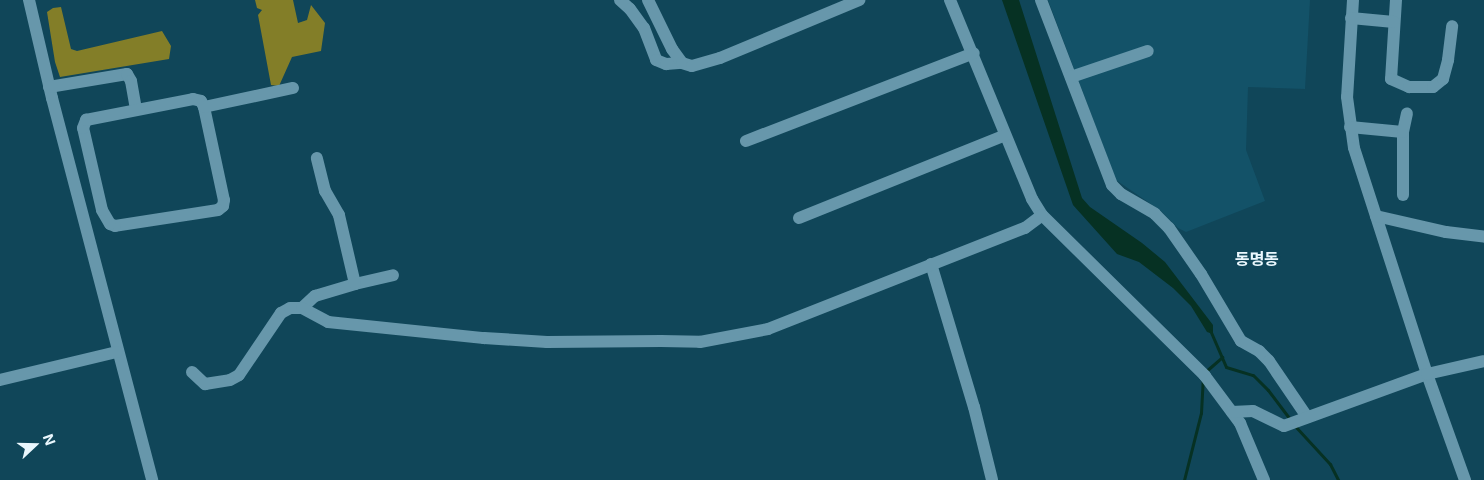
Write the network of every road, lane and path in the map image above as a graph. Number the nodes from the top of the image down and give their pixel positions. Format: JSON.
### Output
{"nodes":[{"id":1,"x":30,"y":0,"type":"edge"},
{"id":2,"x":620,"y":0,"type":"edge"},
{"id":3,"x":648,"y":0,"type":"edge"},
{"id":4,"x":859,"y":0,"type":"edge"},
{"id":5,"x":950,"y":0,"type":"edge"},
{"id":6,"x":1041,"y":0,"type":"edge"},
{"id":7,"x":1353,"y":0,"type":"edge"},
{"id":8,"x":1396,"y":0,"type":"edge"},
{"id":9,"x":1351,"y":18,"type":"junction"},
{"id":10,"x":1394,"y":22,"type":"junction"},
{"id":11,"x":1452,"y":26,"type":"dead end"},
{"id":12,"x":1148,"y":51,"type":"dead end"},
{"id":13,"x":974,"y":53,"type":"junction"},
{"id":14,"x":682,"y":62,"type":"junction"},
{"id":15,"x":1071,"y":77,"type":"junction"},
{"id":16,"x":50,"y":87,"type":"junction"},
{"id":17,"x":293,"y":88,"type":"dead end"},
{"id":18,"x":204,"y":107,"type":"junction"},
{"id":19,"x":136,"y":110,"type":"junction"},
{"id":20,"x":1406,"y":113,"type":"dead end"},
{"id":21,"x":1350,"y":128,"type":"junction"},
{"id":22,"x":1403,"y":132,"type":"junction"},
{"id":23,"x":1006,"y":135,"type":"junction"},
{"id":24,"x":746,"y":141,"type":"dead end"},
{"id":25,"x":317,"y":158,"type":"dead end"},
{"id":26,"x":1403,"y":195,"type":"dead end"},
{"id":27,"x":1042,"y":215,"type":"junction"},
{"id":28,"x":1376,"y":216,"type":"junction"},
{"id":29,"x":800,"y":218,"type":"dead end"},
{"id":30,"x":1484,"y":237,"type":"edge"},
{"id":31,"x":931,"y":264,"type":"junction"},
{"id":32,"x":392,"y":275,"type":"dead end"},
{"id":33,"x":355,"y":284,"type":"junction"},
{"id":34,"x":302,"y":308,"type":"junction"},
{"id":35,"x":118,"y":352,"type":"junction"},
{"id":36,"x":1484,"y":361,"type":"edge"},
{"id":37,"x":192,"y":372,"type":"dead end"},
{"id":38,"x":1427,"y":374,"type":"junction"},
{"id":39,"x":0,"y":380,"type":"edge"},
{"id":40,"x":1232,"y":412,"type":"junction"},
{"id":41,"x":1305,"y":418,"type":"junction"},
{"id":42,"x":152,"y":480,"type":"edge"},
{"id":43,"x":992,"y":480,"type":"edge"},
{"id":44,"x":1264,"y":480,"type":"edge"},
{"id":45,"x":1465,"y":480,"type":"edge"}],
"edges":[{"from":1,"to":16,"type":"street"},
{"from":2,"to":14,"type":"street"},
{"from":3,"to":14,"type":"street"},
{"from":4,"to":14,"type":"street"},
{"from":5,"to":13,"type":"street"},
{"from":6,"to":15,"type":"street"},
{"from":7,"to":9,"type":"street"},
{"from":8,"to":10,"type":"street"},
{"from":9,"to":10,"type":"street"},
{"from":9,"to":21,"type":"street"},
{"from":10,"to":11,"type":"street"},
{"from":12,"to":15,"type":"street"},
{"from":13,"to":23,"type":"street"},
{"from":13,"to":24,"type":"street"},
{"from":15,"to":41,"type":"street"},
{"from":16,"to":19,"type":"street"},
{"from":16,"to":35,"type":"street"},
{"from":17,"to":18,"type":"street"},
{"from":18,"to":19,"type":"street"},
{"from":18,"to":19,"type":"street"},
{"from":20,"to":22,"type":"street"},
{"from":21,"to":22,"type":"street"},
{"from":21,"to":28,"type":"street"},
{"from":22,"to":26,"type":"street"},
{"from":23,"to":27,"type":"street"},
{"from":23,"to":29,"type":"street"},
{"from":25,"to":33,"type":"street"},
{"from":27,"to":31,"type":"street"},
{"from":27,"to":40,"type":"street"},
{"from":28,"to":30,"type":"street"},
{"from":28,"to":38,"type":"street"},
{"from":31,"to":34,"type":"street"},
{"from":31,"to":43,"type":"street"},
{"from":32,"to":33,"type":"street"},
{"from":33,"to":34,"type":"street"},
{"from":34,"to":37,"type":"street"},
{"from":35,"to":39,"type":"street"},
{"from":35,"to":42,"type":"street"},
{"from":36,"to":38,"type":"street"},
{"from":38,"to":41,"type":"street"},
{"from":38,"to":45,"type":"street"},
{"from":40,"to":41,"type":"street"},
{"from":40,"to":44,"type":"street"}]}
